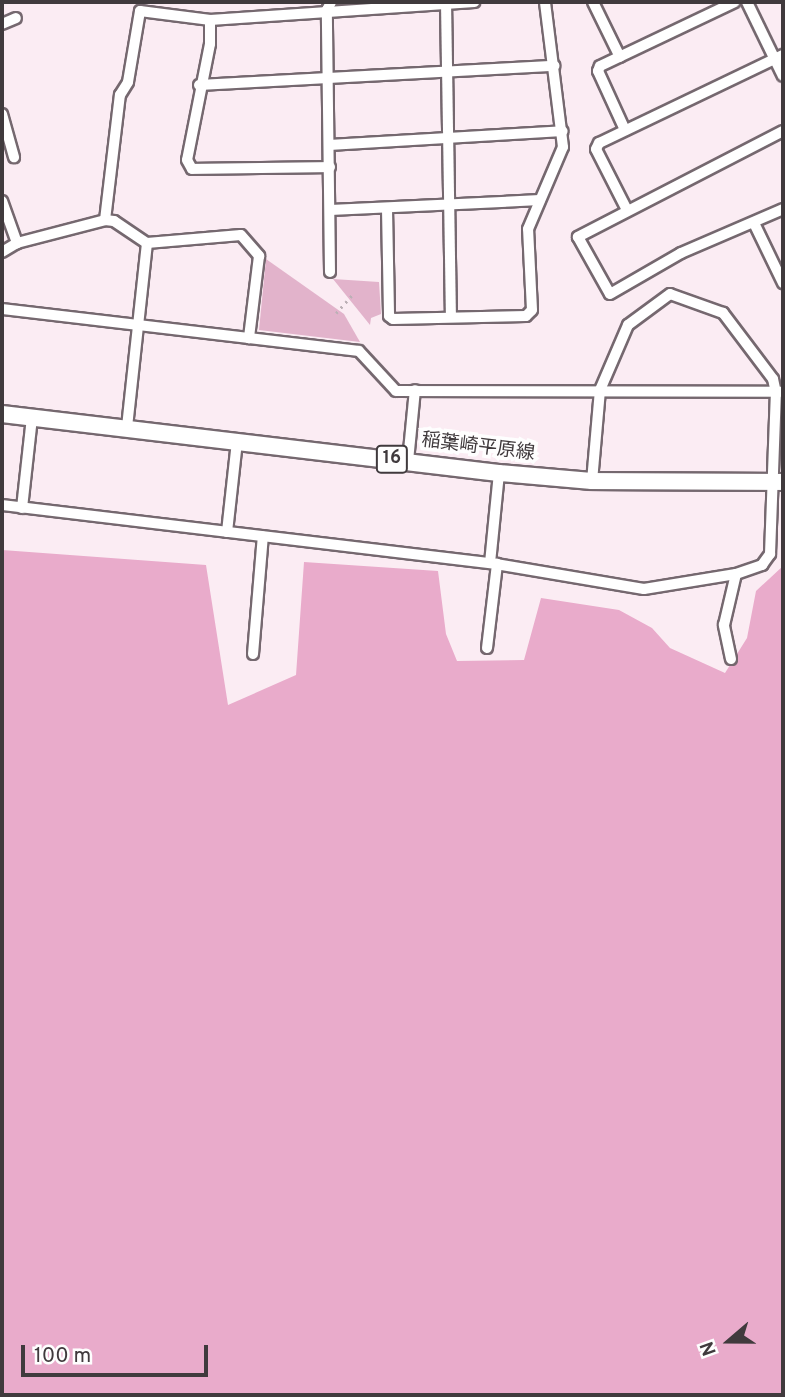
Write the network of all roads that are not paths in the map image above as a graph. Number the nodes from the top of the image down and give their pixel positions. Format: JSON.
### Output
{"nodes":[{"id":1,"x":474,"y":2,"type":"edge"},
{"id":2,"x":545,"y":2,"type":"edge"},
{"id":3,"x":593,"y":2,"type":"edge"},
{"id":4,"x":735,"y":2,"type":"edge"},
{"id":5,"x":747,"y":2,"type":"edge"},
{"id":6,"x":446,"y":3,"type":"edge"},
{"id":7,"x":140,"y":6,"type":"edge"},
{"id":8,"x":329,"y":6,"type":"edge"},
{"id":9,"x":16,"y":18,"type":"dead end"},
{"id":10,"x":210,"y":20,"type":"junction"},
{"id":11,"x":2,"y":24,"type":"edge"},
{"id":12,"x":620,"y":57,"type":"junction"},
{"id":13,"x":779,"y":57,"type":"edge"},
{"id":14,"x":554,"y":66,"type":"junction"},
{"id":15,"x":448,"y":72,"type":"junction"},
{"id":16,"x":783,"y":76,"type":"edge"},
{"id":17,"x":328,"y":79,"type":"junction"},
{"id":18,"x":200,"y":85,"type":"junction"},
{"id":19,"x":2,"y":114,"type":"edge"},
{"id":20,"x":563,"y":131,"type":"junction"},
{"id":21,"x":625,"y":131,"type":"junction"},
{"id":22,"x":783,"y":131,"type":"edge"},
{"id":23,"x":448,"y":139,"type":"junction"},
{"id":24,"x":329,"y":145,"type":"junction"},
{"id":25,"x":15,"y":157,"type":"dead end"},
{"id":26,"x":330,"y":167,"type":"junction"},
{"id":27,"x":540,"y":200,"type":"junction"},
{"id":28,"x":2,"y":201,"type":"edge"},
{"id":29,"x":450,"y":205,"type":"junction"},
{"id":30,"x":626,"y":208,"type":"junction"},
{"id":31,"x":387,"y":209,"type":"junction"},
{"id":32,"x":783,"y":209,"type":"edge"},
{"id":33,"x":330,"y":210,"type":"junction"},
{"id":34,"x":105,"y":220,"type":"junction"},
{"id":35,"x":754,"y":223,"type":"junction"},
{"id":36,"x":17,"y":243,"type":"junction"},
{"id":37,"x":148,"y":243,"type":"junction"},
{"id":38,"x":2,"y":252,"type":"edge"},
{"id":39,"x":330,"y":272,"type":"dead end"},
{"id":40,"x":783,"y":283,"type":"edge"},
{"id":41,"x":2,"y":309,"type":"edge"},
{"id":42,"x":451,"y":317,"type":"junction"},
{"id":43,"x":139,"y":325,"type":"junction"},
{"id":44,"x":249,"y":338,"type":"junction"},
{"id":45,"x":415,"y":390,"type":"junction"},
{"id":46,"x":600,"y":390,"type":"junction"},
{"id":47,"x":780,"y":392,"type":"edge"},
{"id":48,"x":2,"y":414,"type":"edge"},
{"id":49,"x":32,"y":417,"type":"junction"},
{"id":50,"x":127,"y":428,"type":"junction"},
{"id":51,"x":237,"y":441,"type":"junction"},
{"id":52,"x":408,"y":461,"type":"junction"},
{"id":53,"x":779,"y":465,"type":"edge"},
{"id":54,"x":499,"y":473,"type":"junction"},
{"id":55,"x":592,"y":481,"type":"junction"},
{"id":56,"x":778,"y":482,"type":"edge"},
{"id":57,"x":2,"y":505,"type":"edge"},
{"id":58,"x":22,"y":508,"type":"junction"},
{"id":59,"x":227,"y":532,"type":"junction"},
{"id":60,"x":263,"y":536,"type":"junction"},
{"id":61,"x":493,"y":563,"type":"junction"},
{"id":62,"x":736,"y":574,"type":"junction"},
{"id":63,"x":486,"y":648,"type":"dead end"},
{"id":64,"x":253,"y":654,"type":"dead end"},
{"id":65,"x":731,"y":659,"type":"dead end"}],
"edges":[{"from":1,"to":6,"type":"street"},
{"from":2,"to":14,"type":"street"},
{"from":3,"to":12,"type":"street"},
{"from":4,"to":12,"type":"street"},
{"from":5,"to":13,"type":"street"},
{"from":6,"to":8,"type":"street"},
{"from":6,"to":15,"type":"street"},
{"from":7,"to":10,"type":"street"},
{"from":7,"to":34,"type":"street"},
{"from":8,"to":10,"type":"street"},
{"from":8,"to":17,"type":"street"},
{"from":9,"to":11,"type":"street"},
{"from":10,"to":18,"type":"street"},
{"from":12,"to":21,"type":"street"},
{"from":13,"to":16,"type":"street"},
{"from":13,"to":21,"type":"street"},
{"from":14,"to":15,"type":"street"},
{"from":14,"to":20,"type":"street"},
{"from":15,"to":17,"type":"street"},
{"from":15,"to":23,"type":"street"},
{"from":17,"to":18,"type":"street"},
{"from":17,"to":24,"type":"street"},
{"from":18,"to":26,"type":"street"},
{"from":19,"to":25,"type":"street"},
{"from":20,"to":23,"type":"street"},
{"from":20,"to":27,"type":"street"},
{"from":21,"to":30,"type":"street"},
{"from":22,"to":30,"type":"street"},
{"from":23,"to":24,"type":"street"},
{"from":23,"to":29,"type":"street"},
{"from":24,"to":26,"type":"street"},
{"from":26,"to":33,"type":"street"},
{"from":27,"to":29,"type":"street"},
{"from":27,"to":42,"type":"street"},
{"from":28,"to":36,"type":"street"},
{"from":29,"to":31,"type":"street"},
{"from":29,"to":42,"type":"street"},
{"from":30,"to":35,"type":"street"},
{"from":31,"to":33,"type":"street"},
{"from":31,"to":42,"type":"street"},
{"from":32,"to":35,"type":"street"},
{"from":33,"to":39,"type":"street"},
{"from":34,"to":36,"type":"street"},
{"from":34,"to":37,"type":"street"},
{"from":35,"to":40,"type":"street"},
{"from":36,"to":38,"type":"street"},
{"from":37,"to":43,"type":"street"},
{"from":37,"to":44,"type":"street"},
{"from":41,"to":43,"type":"street"},
{"from":43,"to":44,"type":"street"},
{"from":43,"to":50,"type":"street"},
{"from":44,"to":45,"type":"street"},
{"from":45,"to":46,"type":"street"},
{"from":45,"to":52,"type":"street"},
{"from":46,"to":47,"type":"street"},
{"from":46,"to":47,"type":"street"},
{"from":46,"to":55,"type":"street"},
{"from":47,"to":53,"type":"street"},
{"from":48,"to":49,"type":"main road","name":"稲葉崎平原線","number":"16"},
{"from":49,"to":50,"type":"main road","name":"稲葉崎平原線","number":"16"},
{"from":49,"to":58,"type":"street"},
{"from":50,"to":51,"type":"main road","name":"稲葉崎平原線","number":"16"},
{"from":51,"to":52,"type":"main road","name":"稲葉崎平原線","number":"16"},
{"from":51,"to":59,"type":"street"},
{"from":52,"to":54,"type":"main road","name":"稲葉崎平原線","number":"16"},
{"from":53,"to":56,"type":"street"},
{"from":54,"to":55,"type":"main road","name":"稲葉崎平原線","number":"16"},
{"from":54,"to":61,"type":"street"},
{"from":55,"to":56,"type":"main road","name":"稲葉崎平原線","number":"16"},
{"from":56,"to":62,"type":"street"},
{"from":57,"to":58,"type":"street"},
{"from":58,"to":59,"type":"street"},
{"from":59,"to":60,"type":"street"},
{"from":60,"to":61,"type":"street"},
{"from":60,"to":64,"type":"street"},
{"from":61,"to":62,"type":"street"},
{"from":61,"to":63,"type":"street"},
{"from":62,"to":65,"type":"street"}]}
